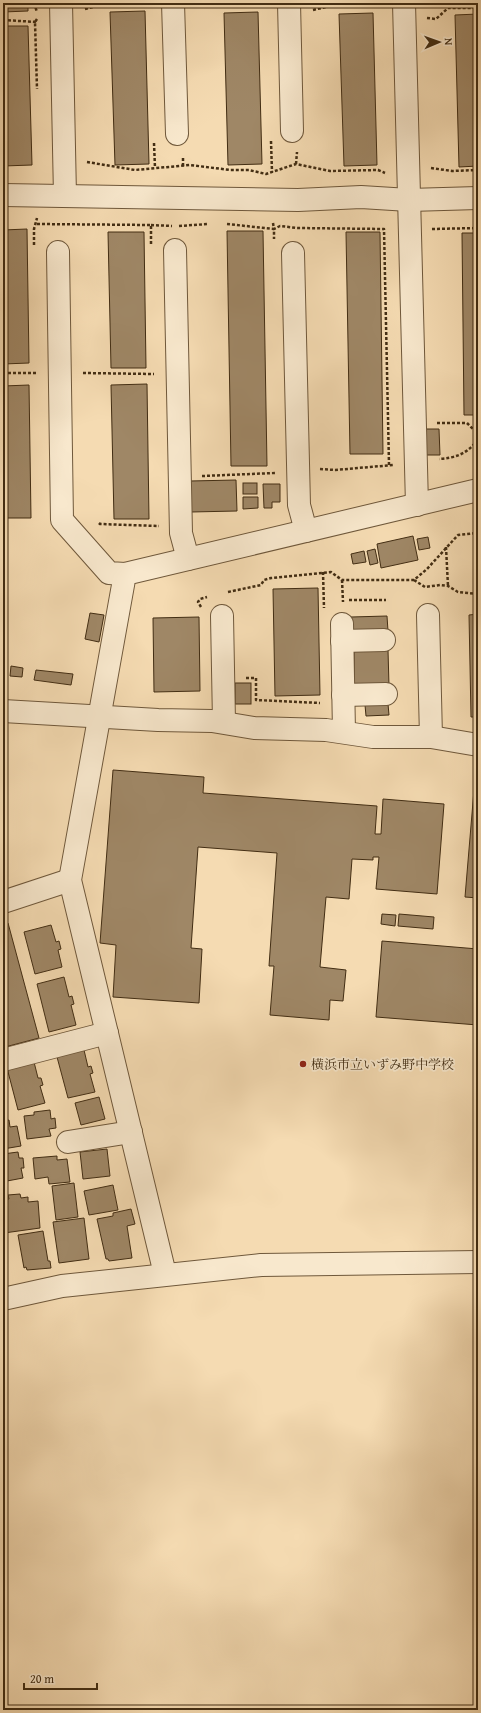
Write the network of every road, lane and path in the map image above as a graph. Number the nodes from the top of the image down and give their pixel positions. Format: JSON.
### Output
{"nodes":[{"id":1,"x":173,"y":3,"type":"edge"},
{"id":2,"x":208,"y":3,"type":"edge"},
{"id":3,"x":343,"y":3,"type":"edge"},
{"id":4,"x":289,"y":6,"type":"edge"},
{"id":5,"x":478,"y":8,"type":"edge"},
{"id":6,"x":404,"y":10,"type":"edge"},
{"id":7,"x":61,"y":11,"type":"edge"},
{"id":8,"x":3,"y":20,"type":"edge"},
{"id":9,"x":292,"y":131,"type":"dead end"},
{"id":10,"x":177,"y":134,"type":"dead end"},
{"id":11,"x":64,"y":162,"type":"junction"},
{"id":12,"x":408,"y":170,"type":"junction"},
{"id":13,"x":478,"y":170,"type":"edge"},
{"id":14,"x":3,"y":195,"type":"edge"},
{"id":15,"x":65,"y":196,"type":"junction"},
{"id":16,"x":478,"y":198,"type":"edge"},
{"id":17,"x":273,"y":199,"type":"junction"},
{"id":18,"x":409,"y":200,"type":"junction"},
{"id":19,"x":37,"y":224,"type":"dead end"},
{"id":20,"x":211,"y":224,"type":"dead end"},
{"id":21,"x":225,"y":224,"type":"dead end"},
{"id":22,"x":150,"y":226,"type":"junction"},
{"id":23,"x":274,"y":229,"type":"junction"},
{"id":24,"x":274,"y":244,"type":"dead end"},
{"id":25,"x":151,"y":249,"type":"dead end"},
{"id":26,"x":175,"y":250,"type":"dead end"},
{"id":27,"x":58,"y":252,"type":"dead end"},
{"id":28,"x":293,"y":253,"type":"dead end"},
{"id":29,"x":154,"y":366,"type":"dead end"},
{"id":30,"x":3,"y":373,"type":"edge"},
{"id":31,"x":60,"y":373,"type":"junction"},
{"id":32,"x":154,"y":374,"type":"junction"},
{"id":33,"x":178,"y":374,"type":"junction"},
{"id":34,"x":155,"y":381,"type":"dead end"},
{"id":35,"x":415,"y":423,"type":"junction"},
{"id":36,"x":477,"y":433,"type":"edge"},
{"id":37,"x":416,"y":464,"type":"junction"},
{"id":38,"x":275,"y":465,"type":"dead end"},
{"id":39,"x":390,"y":465,"type":"junction"},
{"id":40,"x":275,"y":473,"type":"junction"},
{"id":41,"x":298,"y":474,"type":"junction"},
{"id":42,"x":180,"y":476,"type":"junction"},
{"id":43,"x":478,"y":490,"type":"edge"},
{"id":44,"x":417,"y":505,"type":"junction"},
{"id":45,"x":159,"y":519,"type":"dead end"},
{"id":46,"x":159,"y":526,"type":"dead end"},
{"id":47,"x":306,"y":531,"type":"junction"},
{"id":48,"x":478,"y":533,"type":"edge"},
{"id":49,"x":446,"y":547,"type":"junction"},
{"id":50,"x":188,"y":559,"type":"junction"},
{"id":51,"x":125,"y":574,"type":"junction"},
{"id":52,"x":414,"y":580,"type":"junction"},
{"id":53,"x":448,"y":586,"type":"junction"},
{"id":54,"x":222,"y":594,"type":"dead end"},
{"id":55,"x":478,"y":594,"type":"edge"},
{"id":56,"x":209,"y":596,"type":"dead end"},
{"id":57,"x":343,"y":600,"type":"dead end"},
{"id":58,"x":386,"y":600,"type":"dead end"},
{"id":59,"x":213,"y":612,"type":"joint"},
{"id":60,"x":428,"y":615,"type":"dead end"},
{"id":61,"x":384,"y":640,"type":"dead end"},
{"id":62,"x":223,"y":678,"type":"junction"},
{"id":63,"x":386,"y":694,"type":"dead end"},
{"id":64,"x":343,"y":699,"type":"junction"},
{"id":65,"x":3,"y":711,"type":"edge"},
{"id":66,"x":100,"y":716,"type":"junction"},
{"id":67,"x":224,"y":722,"type":"junction"},
{"id":68,"x":344,"y":732,"type":"junction"},
{"id":69,"x":431,"y":737,"type":"junction"},
{"id":70,"x":478,"y":745,"type":"edge"},
{"id":71,"x":70,"y":880,"type":"junction"},
{"id":72,"x":3,"y":902,"type":"edge"},
{"id":73,"x":107,"y":1033,"type":"junction"},
{"id":74,"x":3,"y":1060,"type":"edge"},
{"id":75,"x":131,"y":1132,"type":"junction"},
{"id":76,"x":68,"y":1142,"type":"dead end"},
{"id":77,"x":478,"y":1262,"type":"edge"},
{"id":78,"x":165,"y":1274,"type":"junction"},
{"id":79,"x":3,"y":1299,"type":"edge"}],
"edges":[{"from":1,"to":10,"type":"street"},
{"from":2,"to":4,"type":"path"},
{"from":3,"to":4,"type":"path"},
{"from":4,"to":9,"type":"street"},
{"from":5,"to":6,"type":"path"},
{"from":6,"to":12,"type":"street"},
{"from":7,"to":8,"type":"path"},
{"from":7,"to":11,"type":"street"},
{"from":11,"to":12,"type":"path"},
{"from":11,"to":15,"type":"street"},
{"from":12,"to":13,"type":"path"},
{"from":12,"to":18,"type":"street"},
{"from":14,"to":15,"type":"street"},
{"from":15,"to":17,"type":"street"},
{"from":16,"to":18,"type":"street"},
{"from":17,"to":18,"type":"street"},
{"from":17,"to":23,"type":"path"},
{"from":18,"to":35,"type":"street"},
{"from":19,"to":22,"type":"path"},
{"from":20,"to":22,"type":"path"},
{"from":21,"to":23,"type":"path"},
{"from":22,"to":25,"type":"path"},
{"from":23,"to":24,"type":"path"},
{"from":23,"to":39,"type":"path"},
{"from":26,"to":33,"type":"street"},
{"from":27,"to":31,"type":"street"},
{"from":28,"to":41,"type":"street"},
{"from":29,"to":32,"type":"path"},
{"from":30,"to":31,"type":"path"},
{"from":31,"to":32,"type":"path"},
{"from":31,"to":51,"type":"street"},
{"from":32,"to":33,"type":"path"},
{"from":32,"to":34,"type":"path"},
{"from":33,"to":42,"type":"street"},
{"from":35,"to":36,"type":"path"},
{"from":35,"to":37,"type":"street"},
{"from":36,"to":37,"type":"path"},
{"from":37,"to":39,"type":"path"},
{"from":37,"to":44,"type":"street"},
{"from":38,"to":40,"type":"path"},
{"from":39,"to":41,"type":"path"},
{"from":40,"to":41,"type":"path"},
{"from":40,"to":42,"type":"path"},
{"from":41,"to":47,"type":"street"},
{"from":42,"to":50,"type":"street"},
{"from":43,"to":44,"type":"street"},
{"from":44,"to":47,"type":"street"},
{"from":45,"to":46,"type":"path"},
{"from":47,"to":50,"type":"street"},
{"from":48,"to":49,"type":"path"},
{"from":49,"to":52,"type":"path"},
{"from":49,"to":53,"type":"path"},
{"from":50,"to":51,"type":"street"},
{"from":51,"to":66,"type":"street"},
{"from":52,"to":53,"type":"path"},
{"from":52,"to":54,"type":"path"},
{"from":53,"to":55,"type":"path"},
{"from":56,"to":59,"type":"path"},
{"from":57,"to":58,"type":"path"},
{"from":59,"to":62,"type":"street"},
{"from":60,"to":69,"type":"street"},
{"from":61,"to":64,"type":"street"},
{"from":62,"to":64,"type":"path"},
{"from":62,"to":67,"type":"street"},
{"from":63,"to":64,"type":"street"},
{"from":64,"to":68,"type":"street"},
{"from":65,"to":66,"type":"street"},
{"from":66,"to":67,"type":"street"},
{"from":66,"to":71,"type":"street"},
{"from":67,"to":68,"type":"street"},
{"from":68,"to":69,"type":"street"},
{"from":69,"to":70,"type":"street"},
{"from":71,"to":72,"type":"street"},
{"from":71,"to":73,"type":"street"},
{"from":73,"to":74,"type":"street"},
{"from":73,"to":75,"type":"street"},
{"from":75,"to":76,"type":"street"},
{"from":75,"to":78,"type":"street"},
{"from":77,"to":78,"type":"street"},
{"from":78,"to":79,"type":"street"}]}
